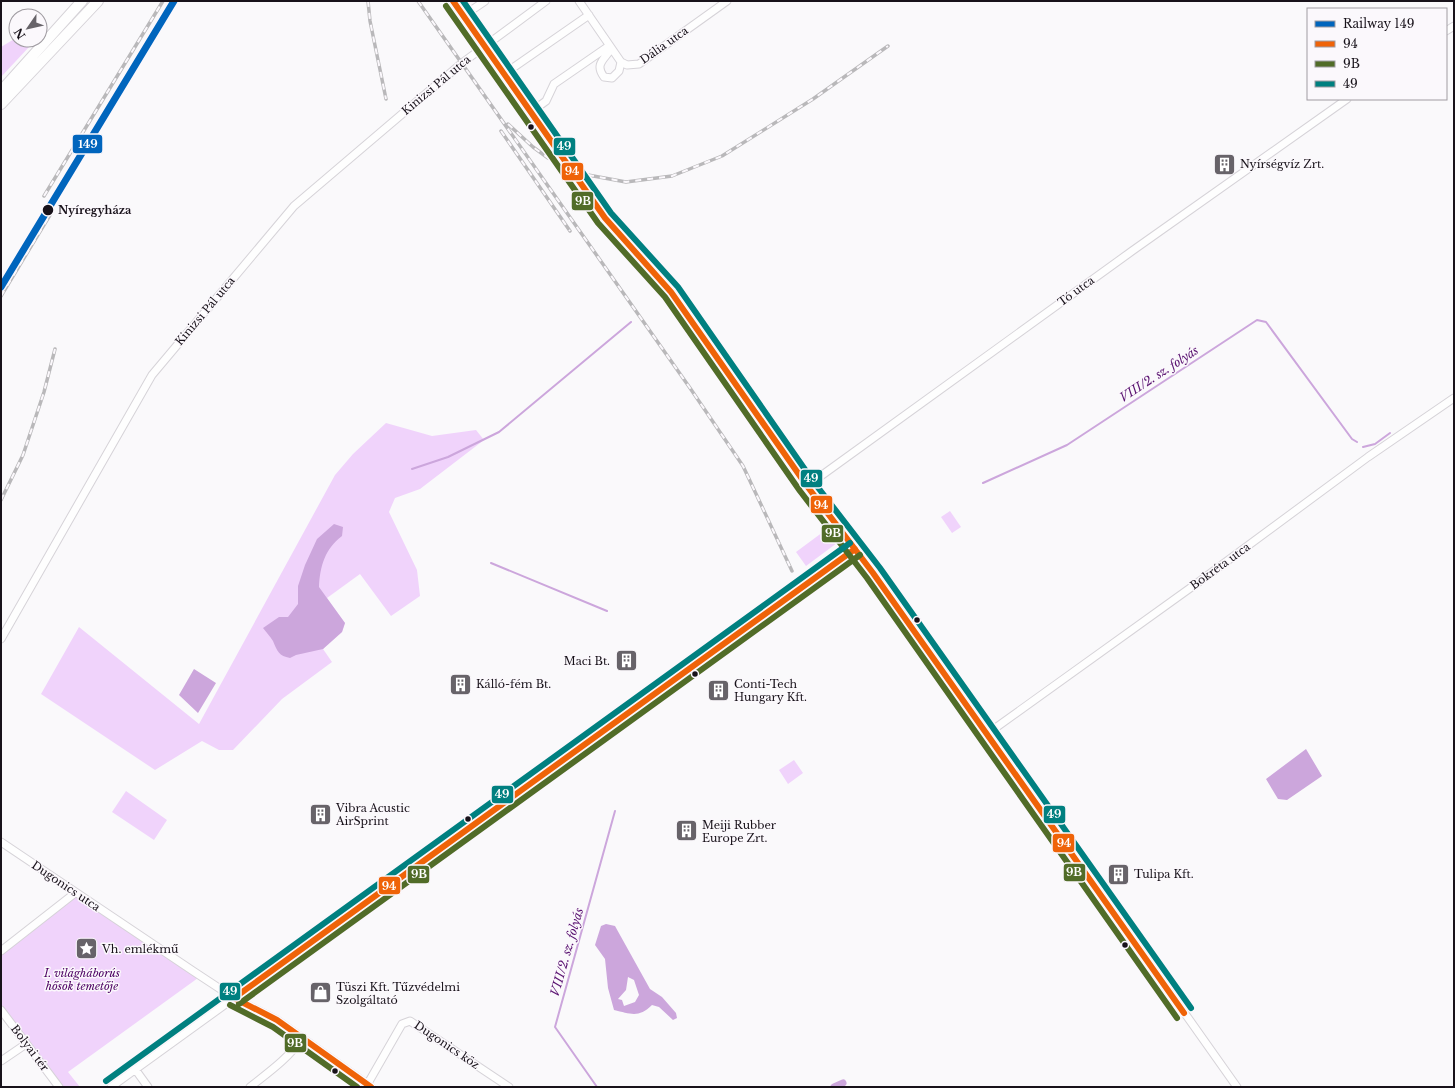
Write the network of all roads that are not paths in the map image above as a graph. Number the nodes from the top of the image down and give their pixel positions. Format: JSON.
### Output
{"nodes":[{"id":1,"x":82,"y":1,"type":"edge"},
{"id":2,"x":98,"y":1,"type":"edge"},
{"id":3,"x":453,"y":1,"type":"edge"},
{"id":4,"x":485,"y":1,"type":"edge"},
{"id":5,"x":546,"y":1,"type":"edge"},
{"id":6,"x":579,"y":1,"type":"edge"},
{"id":7,"x":727,"y":1,"type":"edge"},
{"id":8,"x":589,"y":15,"type":"junction"},
{"id":9,"x":463,"y":16,"type":"junction"},
{"id":10,"x":485,"y":46,"type":"junction"},
{"id":11,"x":610,"y":47,"type":"junction"},
{"id":12,"x":621,"y":62,"type":"junction"},
{"id":13,"x":504,"y":74,"type":"junction"},
{"id":14,"x":1,"y":91,"type":"edge"},
{"id":15,"x":1346,"y":100,"type":"edge"},
{"id":16,"x":1,"y":104,"type":"edge"},
{"id":17,"x":531,"y":112,"type":"junction"},
{"id":18,"x":1454,"y":398,"type":"edge"},
{"id":19,"x":807,"y":486,"type":"junction"},
{"id":20,"x":855,"y":549,"type":"junction"},
{"id":21,"x":1,"y":639,"type":"edge"},
{"id":22,"x":987,"y":734,"type":"junction"},
{"id":23,"x":1,"y":842,"type":"edge"},
{"id":24,"x":75,"y":893,"type":"junction"},
{"id":25,"x":1,"y":951,"type":"edge"},
{"id":26,"x":234,"y":998,"type":"junction"},
{"id":27,"x":1,"y":1010,"type":"edge"},
{"id":28,"x":302,"y":1038,"type":"junction"},
{"id":29,"x":26,"y":1044,"type":"junction"},
{"id":30,"x":1,"y":1061,"type":"edge"},
{"id":31,"x":135,"y":1069,"type":"junction"},
{"id":32,"x":370,"y":1086,"type":"edge"},
{"id":33,"x":59,"y":1087,"type":"edge"},
{"id":34,"x":111,"y":1087,"type":"edge"},
{"id":35,"x":148,"y":1087,"type":"edge"},
{"id":36,"x":250,"y":1087,"type":"edge"},
{"id":37,"x":509,"y":1087,"type":"edge"},
{"id":38,"x":1237,"y":1087,"type":"edge"}],
"edges":[{"from":1,"to":14,"type":"main road"},
{"from":2,"to":16,"type":"main road"},
{"from":3,"to":9,"type":"street"},
{"from":4,"to":9,"type":"street"},
{"from":5,"to":10,"type":"street","name":"Kinizsi Pál utca"},
{"from":6,"to":8,"type":"street"},
{"from":7,"to":12,"type":"street","name":"Dália utca"},
{"from":8,"to":11,"type":"street"},
{"from":8,"to":13,"type":"street"},
{"from":9,"to":10,"type":"street"},
{"from":10,"to":13,"type":"street"},
{"from":10,"to":21,"type":"street","name":"Kinizsi Pál utca"},
{"from":11,"to":12,"type":"street"},
{"from":11,"to":12,"type":"street"},
{"from":11,"to":17,"type":"street"},
{"from":13,"to":17,"type":"street"},
{"from":15,"to":19,"type":"street","name":"Tó utca"},
{"from":17,"to":19,"type":"street"},
{"from":18,"to":22,"type":"street","name":"Bokréta utca"},
{"from":19,"to":20,"type":"street"},
{"from":20,"to":22,"type":"street"},
{"from":20,"to":26,"type":"street"},
{"from":22,"to":38,"type":"street"},
{"from":23,"to":24,"type":"street","name":"Dugonics utca"},
{"from":24,"to":25,"type":"street"},
{"from":24,"to":26,"type":"street","name":"Dugonics utca"},
{"from":26,"to":28,"type":"street","name":"Dugonics utca"},
{"from":26,"to":31,"type":"street"},
{"from":27,"to":29,"type":"street","name":"Bolyai tér"},
{"from":28,"to":32,"type":"street","name":"Dugonics utca"},
{"from":28,"to":36,"type":"street"},
{"from":29,"to":30,"type":"street"},
{"from":29,"to":33,"type":"street","name":"Bolyai tér"},
{"from":31,"to":34,"type":"street"},
{"from":31,"to":35,"type":"street"},
{"from":32,"to":37,"type":"street","name":"Dugonics köz"}]}
